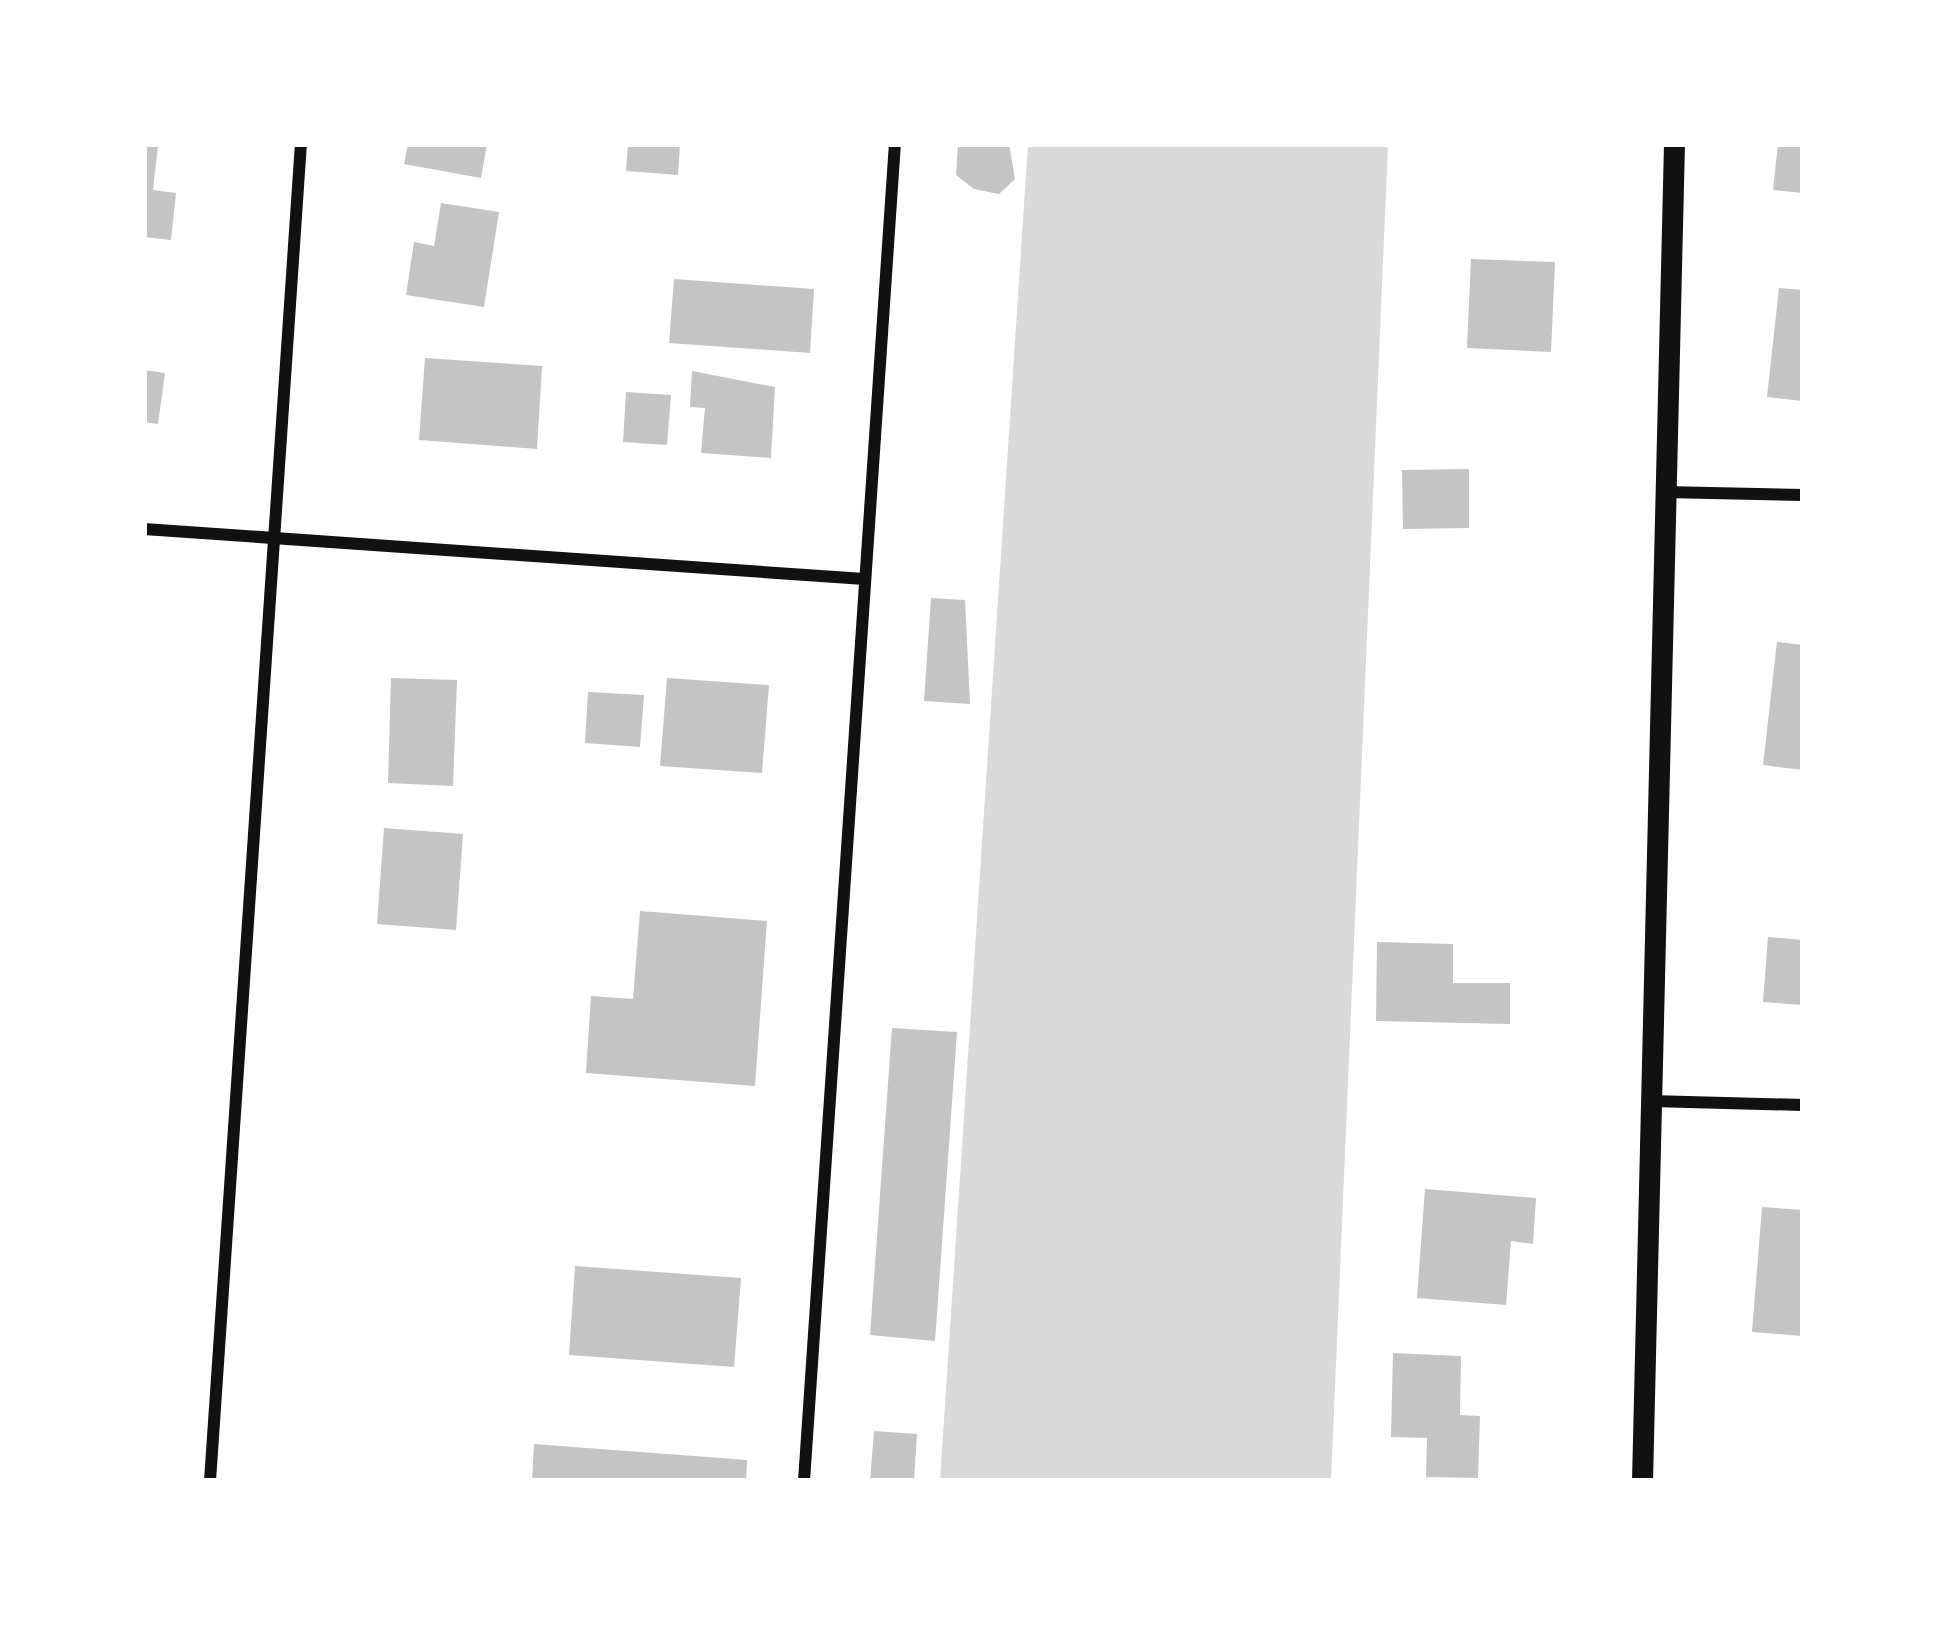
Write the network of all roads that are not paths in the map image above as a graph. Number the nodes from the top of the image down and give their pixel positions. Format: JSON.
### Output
{"nodes":[{"id":1,"x":301,"y":144,"type":"edge"},
{"id":2,"x":895,"y":144,"type":"edge"},
{"id":3,"x":1674,"y":144,"type":"edge"},
{"id":4,"x":1664,"y":492,"type":"junction"},
{"id":5,"x":1803,"y":495,"type":"edge"},
{"id":6,"x":144,"y":529,"type":"edge"},
{"id":7,"x":275,"y":538,"type":"junction"},
{"id":8,"x":864,"y":579,"type":"junction"},
{"id":9,"x":1652,"y":1101,"type":"junction"},
{"id":10,"x":1803,"y":1105,"type":"edge"},
{"id":11,"x":211,"y":1481,"type":"edge"},
{"id":12,"x":804,"y":1481,"type":"edge"},
{"id":13,"x":1642,"y":1481,"type":"edge"}],
"edges":[{"from":1,"to":7,"type":"street"},
{"from":2,"to":8,"type":"street"},
{"from":3,"to":4,"type":"street"},
{"from":4,"to":5,"type":"street"},
{"from":4,"to":9,"type":"street"},
{"from":6,"to":7,"type":"street"},
{"from":7,"to":8,"type":"street"},
{"from":7,"to":11,"type":"street"},
{"from":8,"to":12,"type":"street"},
{"from":9,"to":10,"type":"street"},
{"from":9,"to":13,"type":"street"}]}
